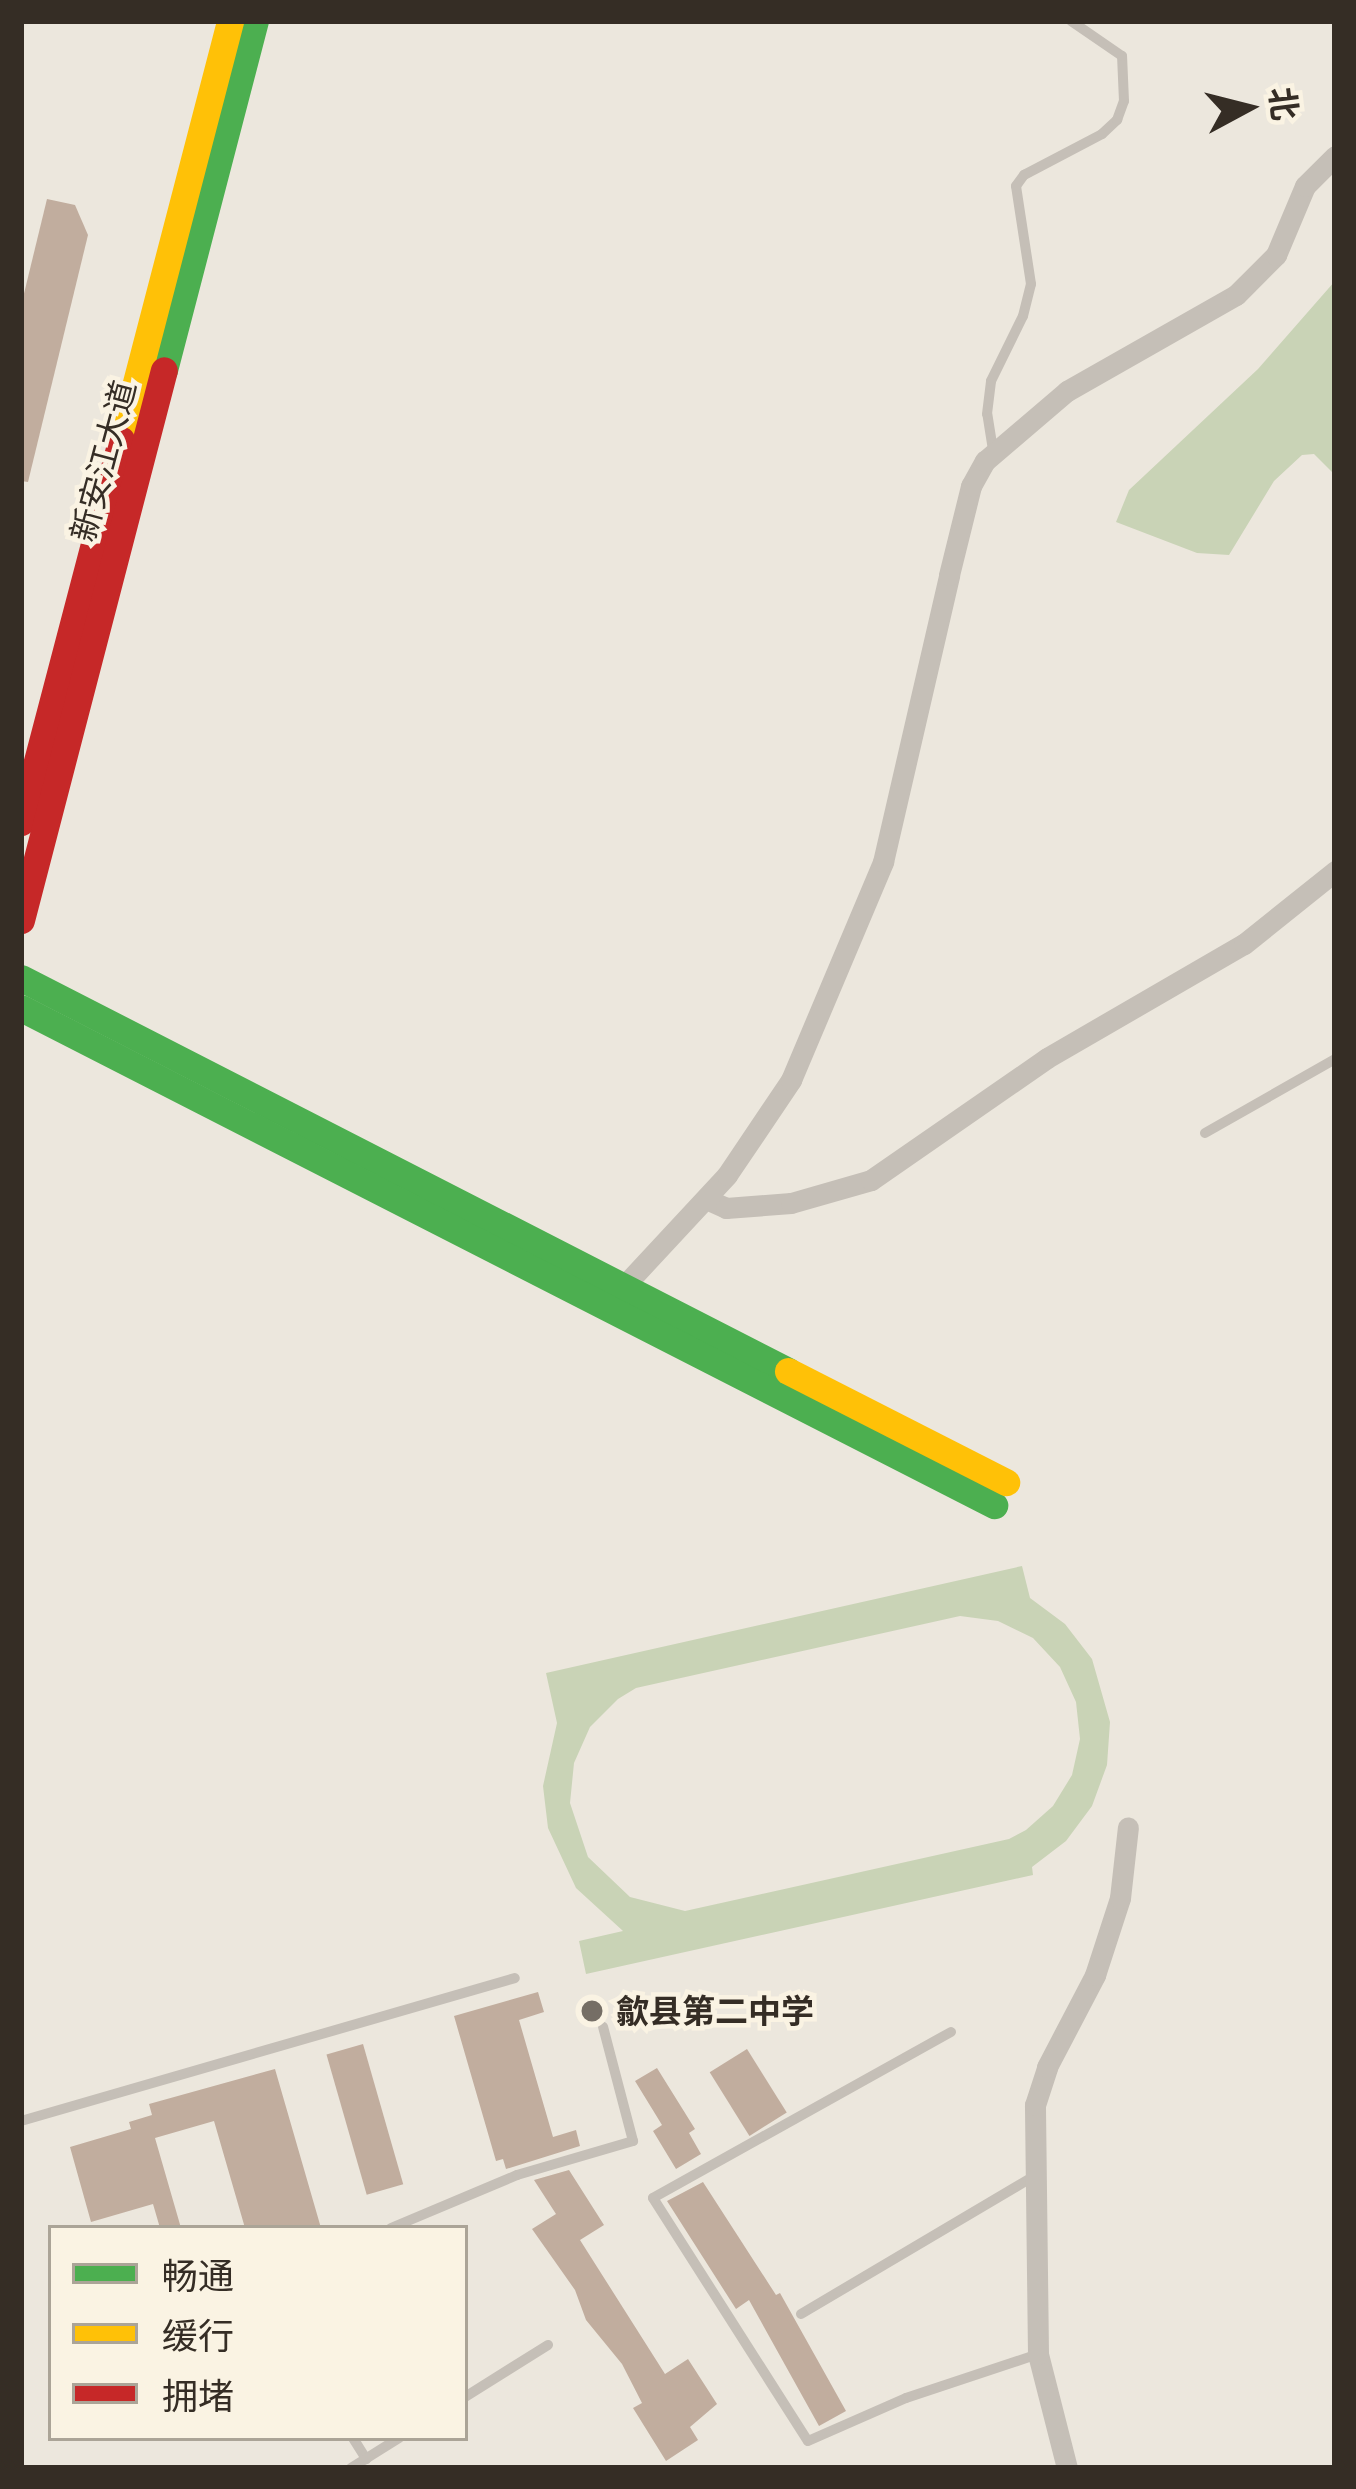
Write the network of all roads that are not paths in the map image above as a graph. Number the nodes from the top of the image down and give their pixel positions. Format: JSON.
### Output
{"nodes":[{"id":1,"x":230,"y":21,"type":"edge"},
{"id":2,"x":255,"y":21,"type":"edge"},
{"id":3,"x":1071,"y":21,"type":"edge"},
{"id":4,"x":1335,"y":156,"type":"edge"},
{"id":5,"x":994,"y":450,"type":"junction"},
{"id":6,"x":21,"y":822,"type":"edge"},
{"id":7,"x":1335,"y":871,"type":"edge"},
{"id":8,"x":21,"y":920,"type":"edge"},
{"id":9,"x":21,"y":978,"type":"edge"},
{"id":10,"x":21,"y":1008,"type":"edge"},
{"id":11,"x":1335,"y":1059,"type":"edge"},
{"id":12,"x":1205,"y":1133,"type":"dead end"},
{"id":13,"x":706,"y":1198,"type":"junction"},
{"id":14,"x":624,"y":1286,"type":"junction"},
{"id":15,"x":1128,"y":1827,"type":"dead end"},
{"id":16,"x":515,"y":1978,"type":"dead end"},
{"id":17,"x":603,"y":2027,"type":"dead end"},
{"id":18,"x":951,"y":2032,"type":"dead end"},
{"id":19,"x":21,"y":2121,"type":"edge"},
{"id":20,"x":1036,"y":2176,"type":"junction"},
{"id":21,"x":398,"y":2225,"type":"edge"},
{"id":22,"x":802,"y":2314,"type":"dead end"},
{"id":23,"x":548,"y":2345,"type":"dead end"},
{"id":24,"x":1037,"y":2354,"type":"junction"},
{"id":25,"x":468,"y":2395,"type":"edge"},
{"id":26,"x":355,"y":2441,"type":"edge"},
{"id":27,"x":394,"y":2441,"type":"edge"},
{"id":28,"x":366,"y":2458,"type":"junction"},
{"id":29,"x":351,"y":2468,"type":"edge"},
{"id":30,"x":1067,"y":2468,"type":"edge"}],
"edges":[{"from":1,"to":6,"type":"street","name":"新安江大道"},
{"from":2,"to":8,"type":"street","name":"新安江大道"},
{"from":3,"to":5,"type":"lane"},
{"from":4,"to":5,"type":"street"},
{"from":5,"to":13,"type":"street"},
{"from":7,"to":13,"type":"street"},
{"from":9,"to":14,"type":"street"},
{"from":10,"to":14,"type":"street"},
{"from":11,"to":12,"type":"lane"},
{"from":13,"to":14,"type":"street"},
{"from":15,"to":20,"type":"street"},
{"from":16,"to":19,"type":"lane"},
{"from":17,"to":21,"type":"lane"},
{"from":18,"to":24,"type":"lane"},
{"from":20,"to":22,"type":"lane"},
{"from":20,"to":24,"type":"street"},
{"from":23,"to":25,"type":"lane"},
{"from":24,"to":30,"type":"street"},
{"from":26,"to":28,"type":"lane"},
{"from":27,"to":28,"type":"lane"},
{"from":28,"to":29,"type":"lane"}]}
